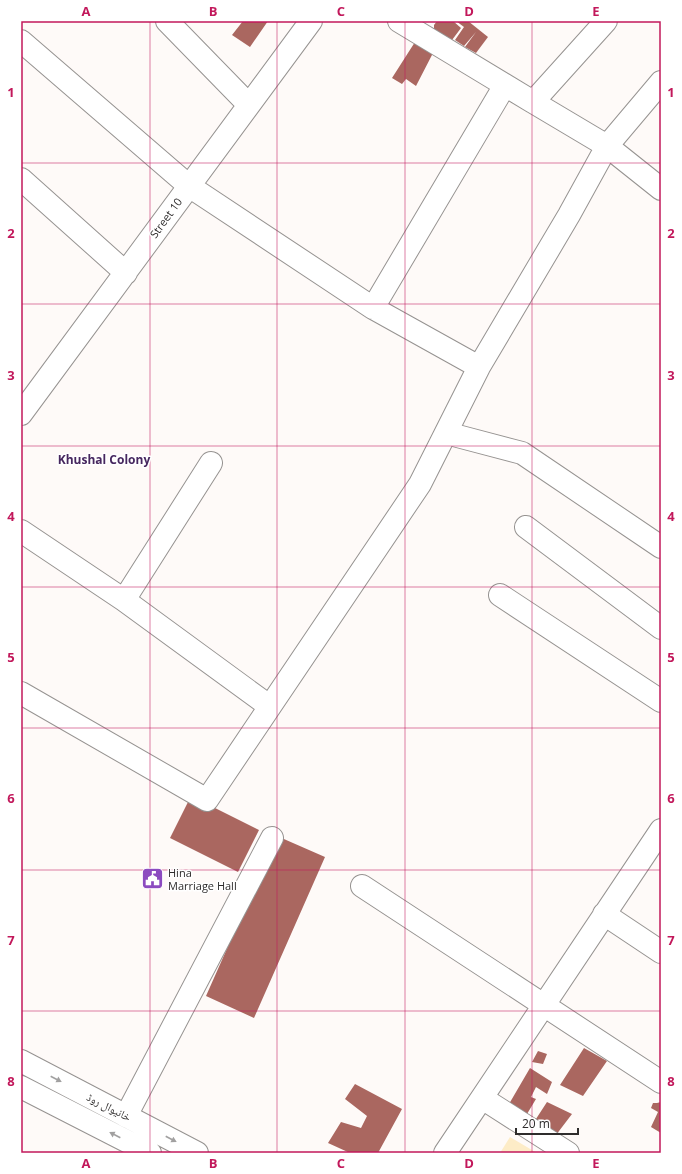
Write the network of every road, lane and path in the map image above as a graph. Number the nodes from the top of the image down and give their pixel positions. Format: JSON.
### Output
{"nodes":[{"id":1,"x":167,"y":21,"type":"edge"},
{"id":2,"x":311,"y":21,"type":"edge"},
{"id":3,"x":399,"y":21,"type":"edge"},
{"id":4,"x":606,"y":21,"type":"edge"},
{"id":5,"x":21,"y":41,"type":"edge"},
{"id":6,"x":661,"y":82,"type":"edge"},
{"id":7,"x":504,"y":85,"type":"junction"},
{"id":8,"x":533,"y":102,"type":"junction"},
{"id":9,"x":249,"y":105,"type":"junction"},
{"id":10,"x":607,"y":146,"type":"junction"},
{"id":11,"x":21,"y":179,"type":"edge"},
{"id":12,"x":189,"y":186,"type":"junction"},
{"id":13,"x":661,"y":189,"type":"edge"},
{"id":14,"x":126,"y":273,"type":"junction"},
{"id":15,"x":373,"y":308,"type":"junction"},
{"id":16,"x":479,"y":367,"type":"junction"},
{"id":17,"x":29,"y":392,"type":"edge"},
{"id":18,"x":21,"y":414,"type":"edge"},
{"id":19,"x":446,"y":433,"type":"junction"},
{"id":20,"x":211,"y":463,"type":"dead end"},
{"id":21,"x":526,"y":527,"type":"dead end"},
{"id":22,"x":21,"y":531,"type":"edge"},
{"id":23,"x":661,"y":547,"type":"edge"},
{"id":24,"x":500,"y":595,"type":"dead end"},
{"id":25,"x":124,"y":600,"type":"junction"},
{"id":26,"x":661,"y":628,"type":"edge"},
{"id":27,"x":21,"y":693,"type":"edge"},
{"id":28,"x":661,"y":701,"type":"edge"},
{"id":29,"x":270,"y":706,"type":"junction"},
{"id":30,"x":661,"y":830,"type":"edge"},
{"id":31,"x":272,"y":838,"type":"dead end"},
{"id":32,"x":362,"y":886,"type":"dead end"},
{"id":33,"x":604,"y":914,"type":"junction"},
{"id":34,"x":661,"y":952,"type":"edge"},
{"id":35,"x":544,"y":1004,"type":"junction"},
{"id":36,"x":21,"y":1061,"type":"edge"},
{"id":37,"x":661,"y":1082,"type":"edge"},
{"id":38,"x":21,"y":1087,"type":"edge"},
{"id":39,"x":482,"y":1098,"type":"junction"},
{"id":40,"x":126,"y":1116,"type":"junction"},
{"id":41,"x":150,"y":1153,"type":"edge"},
{"id":42,"x":197,"y":1153,"type":"edge"},
{"id":43,"x":445,"y":1153,"type":"edge"},
{"id":44,"x":568,"y":1153,"type":"edge"}],
"edges":[{"from":1,"to":9,"type":"street"},
{"from":2,"to":9,"type":"street","name":"Street 10"},
{"from":3,"to":7,"type":"street"},
{"from":4,"to":8,"type":"street"},
{"from":5,"to":12,"type":"street"},
{"from":6,"to":10,"type":"street"},
{"from":7,"to":8,"type":"street"},
{"from":7,"to":15,"type":"street"},
{"from":8,"to":10,"type":"street"},
{"from":9,"to":12,"type":"street","name":"Street 10"},
{"from":10,"to":13,"type":"street"},
{"from":10,"to":16,"type":"street"},
{"from":11,"to":14,"type":"street"},
{"from":12,"to":14,"type":"street","name":"Street 10"},
{"from":12,"to":15,"type":"street"},
{"from":14,"to":17,"type":"street","name":"Street 10"},
{"from":15,"to":16,"type":"street"},
{"from":16,"to":19,"type":"street"},
{"from":17,"to":18,"type":"street","name":"Street 10"},
{"from":19,"to":23,"type":"street"},
{"from":19,"to":29,"type":"street"},
{"from":20,"to":25,"type":"street"},
{"from":21,"to":26,"type":"street"},
{"from":22,"to":25,"type":"street"},
{"from":24,"to":28,"type":"street"},
{"from":25,"to":29,"type":"street"},
{"from":27,"to":29,"type":"street"},
{"from":30,"to":33,"type":"street"},
{"from":31,"to":40,"type":"street"},
{"from":32,"to":35,"type":"street"},
{"from":33,"to":34,"type":"street"},
{"from":33,"to":35,"type":"street"},
{"from":35,"to":37,"type":"street"},
{"from":35,"to":39,"type":"street"},
{"from":36,"to":40,"type":"street","name":"خانیوال روڈ","one_way":true},
{"from":41,"to":38,"type":"street","name":"خانیوال روڈ","one_way":true},
{"from":39,"to":43,"type":"street"},
{"from":39,"to":44,"type":"street"},
{"from":40,"to":42,"type":"street","name":"خانیوال روڈ","one_way":true}]}
